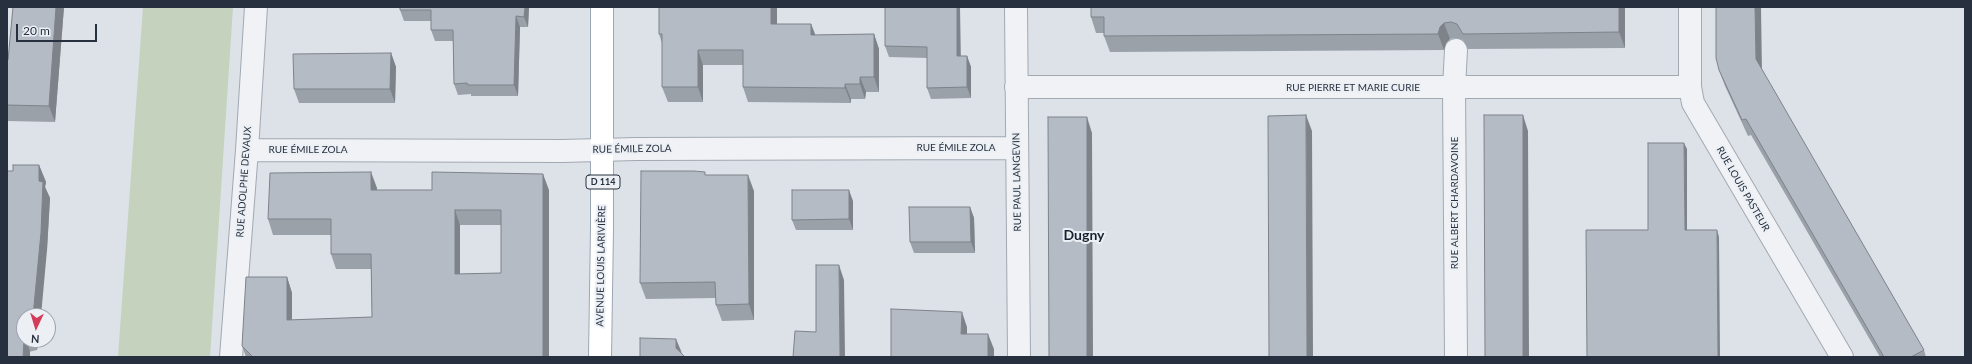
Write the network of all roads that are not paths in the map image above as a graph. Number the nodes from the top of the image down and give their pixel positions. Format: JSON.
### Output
{"nodes":[{"id":1,"x":256,"y":7,"type":"edge"},
{"id":2,"x":602,"y":7,"type":"edge"},
{"id":3,"x":1016,"y":7,"type":"edge"},
{"id":4,"x":1690,"y":7,"type":"edge"},
{"id":5,"x":1456,"y":50,"type":"dead end"},
{"id":6,"x":1016,"y":87,"type":"junction"},
{"id":7,"x":1690,"y":87,"type":"junction"},
{"id":8,"x":1454,"y":88,"type":"junction"},
{"id":9,"x":1017,"y":148,"type":"junction"},
{"id":10,"x":603,"y":149,"type":"junction"},
{"id":11,"x":247,"y":150,"type":"junction"},
{"id":12,"x":231,"y":357,"type":"edge"},
{"id":13,"x":600,"y":357,"type":"edge"},
{"id":14,"x":1019,"y":357,"type":"edge"},
{"id":15,"x":1456,"y":357,"type":"edge"},
{"id":16,"x":1842,"y":357,"type":"edge"}],
"edges":[{"from":1,"to":11,"type":"street","name":"RUE ADOLPHE DEVAUX"},
{"from":2,"to":10,"type":"main road","name":"AVENUE LOUIS LARIVIÈRE","number":"D 114"},
{"from":3,"to":6,"type":"street","name":"RUE PAUL LANGEVIN"},
{"from":4,"to":7,"type":"street","name":"RUE LOUIS PASTEUR"},
{"from":5,"to":8,"type":"street","name":"RUE ALBERT CHARDAVOINE"},
{"from":6,"to":8,"type":"street","name":"RUE PIERRE ET MARIE CURIE"},
{"from":6,"to":9,"type":"street","name":"RUE PAUL LANGEVIN"},
{"from":7,"to":8,"type":"street","name":"RUE PIERRE ET MARIE CURIE"},
{"from":7,"to":16,"type":"street","name":"RUE LOUIS PASTEUR"},
{"from":8,"to":15,"type":"street","name":"RUE ALBERT CHARDAVOINE"},
{"from":9,"to":10,"type":"street","name":"RUE ÉMILE ZOLA"},
{"from":9,"to":14,"type":"street","name":"RUE PAUL LANGEVIN"},
{"from":10,"to":11,"type":"street","name":"RUE ÉMILE ZOLA"},
{"from":10,"to":13,"type":"main road","name":"AVENUE LOUIS LARIVIÈRE","number":"D 114"},
{"from":11,"to":12,"type":"street","name":"RUE ADOLPHE DEVAUX"}]}
